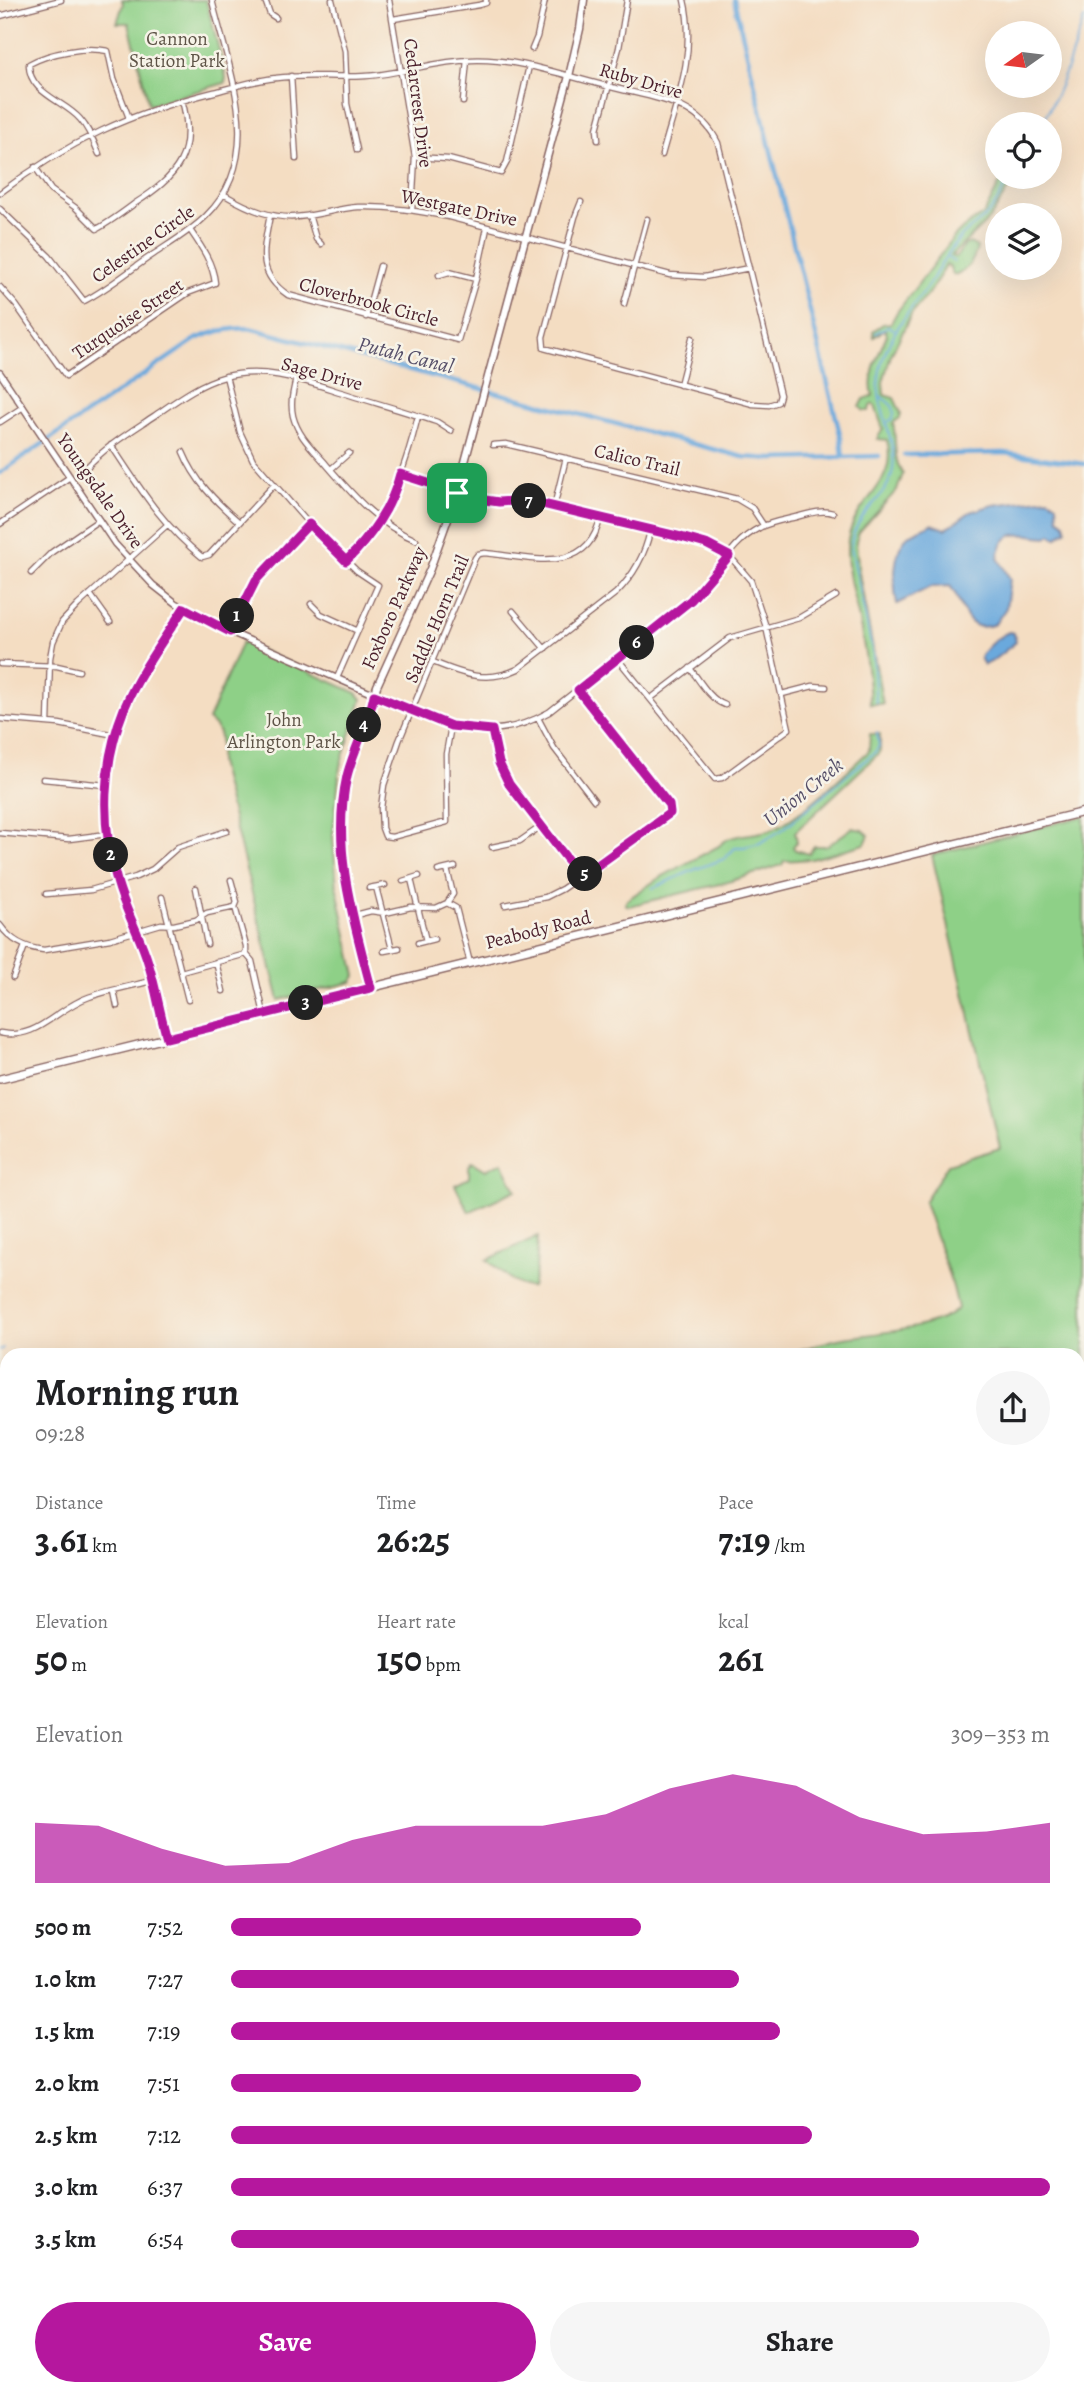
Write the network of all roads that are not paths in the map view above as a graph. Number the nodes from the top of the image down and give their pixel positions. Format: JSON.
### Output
{"nodes":[{"id":1,"x":61,"y":0,"type":"edge"},
{"id":2,"x":212,"y":0,"type":"edge"},
{"id":3,"x":265,"y":0,"type":"edge"},
{"id":4,"x":332,"y":0,"type":"edge"},
{"id":5,"x":389,"y":0,"type":"edge"},
{"id":6,"x":486,"y":0,"type":"edge"},
{"id":7,"x":545,"y":0,"type":"edge"},
{"id":8,"x":584,"y":0,"type":"edge"},
{"id":9,"x":626,"y":0,"type":"edge"},
{"id":10,"x":684,"y":0,"type":"edge"},
{"id":11,"x":0,"y":16,"type":"edge"},
{"id":12,"x":276,"y":18,"type":"dead end"},
{"id":13,"x":393,"y":19,"type":"junction"},
{"id":14,"x":532,"y":49,"type":"dead end"},
{"id":15,"x":467,"y":60,"type":"junction"},
{"id":16,"x":529,"y":66,"type":"junction"},
{"id":17,"x":402,"y":71,"type":"junction"},
{"id":18,"x":291,"y":76,"type":"junction"},
{"id":19,"x":569,"y":76,"type":"junction"},
{"id":20,"x":347,"y":77,"type":"junction"},
{"id":21,"x":233,"y":87,"type":"junction"},
{"id":22,"x":608,"y":87,"type":"junction"},
{"id":23,"x":183,"y":100,"type":"junction"},
{"id":24,"x":463,"y":102,"type":"dead end"},
{"id":25,"x":676,"y":104,"type":"junction"},
{"id":26,"x":129,"y":118,"type":"junction"},
{"id":27,"x":90,"y":135,"type":"junction"},
{"id":28,"x":598,"y":140,"type":"dead end"},
{"id":29,"x":357,"y":150,"type":"dead end"},
{"id":30,"x":99,"y":154,"type":"dead end"},
{"id":31,"x":662,"y":155,"type":"dead end"},
{"id":32,"x":415,"y":157,"type":"junction"},
{"id":33,"x":296,"y":159,"type":"dead end"},
{"id":34,"x":35,"y":167,"type":"junction"},
{"id":35,"x":0,"y":193,"type":"edge"},
{"id":36,"x":223,"y":194,"type":"junction"},
{"id":37,"x":581,"y":202,"type":"dead end"},
{"id":38,"x":0,"y":209,"type":"edge"},
{"id":39,"x":412,"y":210,"type":"junction"},
{"id":40,"x":270,"y":215,"type":"junction"},
{"id":41,"x":309,"y":215,"type":"junction"},
{"id":42,"x":647,"y":219,"type":"dead end"},
{"id":43,"x":487,"y":228,"type":"junction"},
{"id":44,"x":190,"y":230,"type":"junction"},
{"id":45,"x":526,"y":237,"type":"junction"},
{"id":46,"x":321,"y":244,"type":"dead end"},
{"id":47,"x":566,"y":248,"type":"junction"},
{"id":48,"x":380,"y":266,"type":"dead end"},
{"id":49,"x":634,"y":266,"type":"junction"},
{"id":50,"x":748,"y":268,"type":"junction"},
{"id":51,"x":439,"y":275,"type":"dead end"},
{"id":52,"x":476,"y":279,"type":"junction"},
{"id":53,"x":0,"y":287,"type":"edge"},
{"id":54,"x":624,"y":304,"type":"dead end"},
{"id":55,"x":366,"y":317,"type":"junction"},
{"id":56,"x":692,"y":338,"type":"dead end"},
{"id":57,"x":0,"y":373,"type":"edge"},
{"id":58,"x":226,"y":376,"type":"junction"},
{"id":59,"x":296,"y":379,"type":"junction"},
{"id":60,"x":680,"y":385,"type":"junction"},
{"id":61,"x":23,"y":407,"type":"junction"},
{"id":62,"x":418,"y":416,"type":"junction"},
{"id":63,"x":0,"y":422,"type":"edge"},
{"id":64,"x":451,"y":431,"type":"dead end"},
{"id":65,"x":111,"y":445,"type":"junction"},
{"id":66,"x":492,"y":445,"type":"dead end"},
{"id":67,"x":183,"y":452,"type":"dead end"},
{"id":68,"x":349,"y":453,"type":"dead end"},
{"id":69,"x":566,"y":458,"type":"junction"},
{"id":70,"x":86,"y":468,"type":"dead end"},
{"id":71,"x":331,"y":469,"type":"junction"},
{"id":72,"x":400,"y":474,"type":"junction"},
{"id":73,"x":70,"y":477,"type":"junction"},
{"id":74,"x":274,"y":485,"type":"junction"},
{"id":75,"x":457,"y":493,"type":"junction"},
{"id":76,"x":554,"y":506,"type":"junction"},
{"id":77,"x":833,"y":513,"type":"dead end"},
{"id":78,"x":600,"y":518,"type":"junction"},
{"id":79,"x":379,"y":519,"type":"junction"},
{"id":80,"x":99,"y":520,"type":"junction"},
{"id":81,"x":238,"y":521,"type":"junction"},
{"id":82,"x":0,"y":524,"type":"edge"},
{"id":83,"x":309,"y":524,"type":"junction"},
{"id":84,"x":167,"y":525,"type":"junction"},
{"id":85,"x":764,"y":526,"type":"junction"},
{"id":86,"x":650,"y":531,"type":"junction"},
{"id":87,"x":416,"y":540,"type":"dead end"},
{"id":88,"x":729,"y":556,"type":"junction"},
{"id":89,"x":128,"y":560,"type":"junction"},
{"id":90,"x":346,"y":561,"type":"junction"},
{"id":91,"x":31,"y":573,"type":"dead end"},
{"id":92,"x":90,"y":594,"type":"junction"},
{"id":93,"x":836,"y":596,"type":"dead end"},
{"id":94,"x":311,"y":604,"type":"dead end"},
{"id":95,"x":184,"y":608,"type":"junction"},
{"id":96,"x":513,"y":611,"type":"dead end"},
{"id":97,"x":110,"y":622,"type":"dead end"},
{"id":98,"x":766,"y":627,"type":"junction"},
{"id":99,"x":358,"y":631,"type":"junction"},
{"id":100,"x":230,"y":632,"type":"junction"},
{"id":101,"x":545,"y":649,"type":"junction"},
{"id":102,"x":617,"y":659,"type":"junction"},
{"id":103,"x":433,"y":662,"type":"junction"},
{"id":104,"x":0,"y":664,"type":"edge"},
{"id":105,"x":50,"y":666,"type":"junction"},
{"id":106,"x":690,"y":668,"type":"junction"},
{"id":107,"x":79,"y":671,"type":"dead end"},
{"id":108,"x":337,"y":678,"type":"junction"},
{"id":109,"x":826,"y":687,"type":"dead end"},
{"id":110,"x":578,"y":690,"type":"junction"},
{"id":111,"x":782,"y":694,"type":"junction"},
{"id":112,"x":374,"y":695,"type":"junction"},
{"id":113,"x":650,"y":699,"type":"junction"},
{"id":114,"x":725,"y":705,"type":"dead end"},
{"id":115,"x":412,"y":710,"type":"junction"},
{"id":116,"x":538,"y":718,"type":"junction"},
{"id":117,"x":0,"y":719,"type":"edge"},
{"id":118,"x":48,"y":723,"type":"junction"},
{"id":119,"x":451,"y":726,"type":"junction"},
{"id":120,"x":492,"y":730,"type":"junction"},
{"id":121,"x":115,"y":735,"type":"junction"},
{"id":122,"x":43,"y":779,"type":"dead end"},
{"id":123,"x":106,"y":785,"type":"junction"},
{"id":124,"x":594,"y":800,"type":"dead end"},
{"id":125,"x":1084,"y":812,"type":"edge"},
{"id":126,"x":540,"y":827,"type":"junction"},
{"id":127,"x":227,"y":831,"type":"dead end"},
{"id":128,"x":0,"y":833,"type":"edge"},
{"id":129,"x":107,"y":834,"type":"junction"},
{"id":130,"x":492,"y":847,"type":"dead end"},
{"id":131,"x":455,"y":867,"type":"dead end"},
{"id":132,"x":447,"y":869,"type":"junction"},
{"id":133,"x":438,"y":871,"type":"dead end"},
{"id":134,"x":419,"y":876,"type":"dead end"},
{"id":135,"x":581,"y":877,"type":"junction"},
{"id":136,"x":411,"y":878,"type":"junction"},
{"id":137,"x":231,"y":880,"type":"dead end"},
{"id":138,"x":403,"y":880,"type":"dead end"},
{"id":139,"x":117,"y":883,"type":"junction"},
{"id":140,"x":385,"y":885,"type":"dead end"},
{"id":141,"x":376,"y":887,"type":"junction"},
{"id":142,"x":196,"y":888,"type":"dead end"},
{"id":143,"x":369,"y":888,"type":"dead end"},
{"id":144,"x":46,"y":894,"type":"dead end"},
{"id":145,"x":162,"y":898,"type":"dead end"},
{"id":146,"x":447,"y":903,"type":"junction"},
{"id":147,"x":505,"y":905,"type":"dead end"},
{"id":148,"x":235,"y":907,"type":"junction"},
{"id":149,"x":418,"y":907,"type":"junction"},
{"id":150,"x":382,"y":912,"type":"junction"},
{"id":151,"x":202,"y":916,"type":"junction"},
{"id":152,"x":352,"y":916,"type":"junction"},
{"id":153,"x":0,"y":925,"type":"edge"},
{"id":154,"x":168,"y":926,"type":"junction"},
{"id":155,"x":136,"y":931,"type":"junction"},
{"id":156,"x":434,"y":939,"type":"dead end"},
{"id":157,"x":426,"y":941,"type":"junction"},
{"id":158,"x":418,"y":943,"type":"dead end"},
{"id":159,"x":207,"y":944,"type":"dead end"},
{"id":160,"x":25,"y":946,"type":"junction"},
{"id":161,"x":399,"y":948,"type":"dead end"},
{"id":162,"x":391,"y":949,"type":"junction"},
{"id":163,"x":384,"y":951,"type":"dead end"},
{"id":164,"x":246,"y":954,"type":"junction"},
{"id":165,"x":216,"y":962,"type":"junction"},
{"id":166,"x":470,"y":963,"type":"junction"},
{"id":167,"x":181,"y":972,"type":"junction"},
{"id":168,"x":13,"y":978,"type":"dead end"},
{"id":169,"x":152,"y":981,"type":"junction"},
{"id":170,"x":371,"y":988,"type":"junction"},
{"id":171,"x":114,"y":991,"type":"junction"},
{"id":172,"x":223,"y":991,"type":"dead end"},
{"id":173,"x":188,"y":1000,"type":"dead end"},
{"id":174,"x":117,"y":1006,"type":"dead end"},
{"id":175,"x":264,"y":1014,"type":"junction"},
{"id":176,"x":0,"y":1032,"type":"edge"},
{"id":177,"x":167,"y":1038,"type":"junction"},
{"id":178,"x":0,"y":1079,"type":"edge"}],
"edges":[{"from":1,"to":11,"type":"street"},
{"from":2,"to":21,"type":"street","name":"Celestine Circle"},
{"from":3,"to":12,"type":"street"},
{"from":4,"to":20,"type":"street"},
{"from":5,"to":13,"type":"street","name":"Cedarcrest Drive"},
{"from":6,"to":13,"type":"street"},
{"from":7,"to":14,"type":"street"},
{"from":8,"to":19,"type":"main road","name":"Foxboro Parkway"},
{"from":9,"to":22,"type":"street"},
{"from":10,"to":25,"type":"street"},
{"from":13,"to":17,"type":"street","name":"Cedarcrest Drive"},
{"from":15,"to":16,"type":"street","name":"Ruby Drive"},
{"from":15,"to":17,"type":"street","name":"Ruby Drive"},
{"from":15,"to":24,"type":"street"},
{"from":16,"to":19,"type":"street","name":"Ruby Drive"},
{"from":16,"to":32,"type":"street"},
{"from":17,"to":20,"type":"street","name":"Ruby Drive"},
{"from":17,"to":32,"type":"street","name":"Cedarcrest Drive"},
{"from":18,"to":20,"type":"street","name":"Ruby Drive"},
{"from":18,"to":21,"type":"street","name":"Ruby Drive"},
{"from":18,"to":33,"type":"street"},
{"from":19,"to":22,"type":"street","name":"Ruby Drive"},
{"from":19,"to":45,"type":"main road","name":"Foxboro Parkway"},
{"from":20,"to":29,"type":"street"},
{"from":21,"to":23,"type":"street","name":"Ruby Drive"},
{"from":21,"to":36,"type":"street","name":"Celestine Circle"},
{"from":22,"to":25,"type":"street","name":"Ruby Drive"},
{"from":22,"to":28,"type":"street"},
{"from":23,"to":26,"type":"street","name":"Ruby Drive"},
{"from":23,"to":34,"type":"street"},
{"from":25,"to":31,"type":"street"},
{"from":25,"to":50,"type":"street","name":"Ruby Drive"},
{"from":26,"to":27,"type":"street","name":"Ruby Drive"},
{"from":26,"to":27,"type":"street"},
{"from":27,"to":30,"type":"street"},
{"from":27,"to":34,"type":"street","name":"Ruby Drive"},
{"from":32,"to":39,"type":"street","name":"Cedarcrest Drive"},
{"from":34,"to":35,"type":"street","name":"Ruby Drive"},
{"from":36,"to":40,"type":"street","name":"Westgate Drive"},
{"from":36,"to":44,"type":"street","name":"Celestine Circle"},
{"from":37,"to":47,"type":"street"},
{"from":38,"to":44,"type":"street","name":"Celestine Circle"},
{"from":39,"to":41,"type":"street","name":"Westgate Drive"},
{"from":39,"to":43,"type":"street","name":"Westgate Drive"},
{"from":40,"to":41,"type":"street","name":"Westgate Drive"},
{"from":40,"to":55,"type":"street","name":"Cloverbrook Circle"},
{"from":41,"to":46,"type":"street"},
{"from":42,"to":49,"type":"street"},
{"from":43,"to":45,"type":"street","name":"Westgate Drive"},
{"from":43,"to":52,"type":"street","name":"Cloverbrook Circle"},
{"from":44,"to":53,"type":"street","name":"Turquoise Street"},
{"from":45,"to":47,"type":"street","name":"Westgate Drive"},
{"from":45,"to":75,"type":"main road","name":"Foxboro Parkway"},
{"from":47,"to":49,"type":"street","name":"Westgate Drive"},
{"from":47,"to":60,"type":"street","name":"Ruby Drive"},
{"from":48,"to":55,"type":"street"},
{"from":49,"to":50,"type":"street","name":"Westgate Drive"},
{"from":49,"to":54,"type":"street"},
{"from":50,"to":60,"type":"street","name":"Ruby Drive"},
{"from":51,"to":52,"type":"street"},
{"from":52,"to":55,"type":"street","name":"Cloverbrook Circle"},
{"from":56,"to":60,"type":"street"},
{"from":57,"to":61,"type":"street","name":"Youngsdale Drive"},
{"from":58,"to":59,"type":"street","name":"Sage Drive"},
{"from":58,"to":65,"type":"street","name":"Sage Drive"},
{"from":58,"to":74,"type":"street"},
{"from":59,"to":62,"type":"street","name":"Sage Drive"},
{"from":59,"to":71,"type":"street"},
{"from":61,"to":63,"type":"street"},
{"from":61,"to":73,"type":"street","name":"Youngsdale Drive"},
{"from":62,"to":64,"type":"street","name":"Sage Drive"},
{"from":62,"to":72,"type":"street"},
{"from":65,"to":70,"type":"street","name":"Sage Drive"},
{"from":65,"to":84,"type":"street"},
{"from":66,"to":69,"type":"street","name":"Calico Trail"},
{"from":67,"to":81,"type":"street"},
{"from":68,"to":71,"type":"street"},
{"from":69,"to":76,"type":"street"},
{"from":69,"to":85,"type":"street","name":"Calico Trail"},
{"from":71,"to":79,"type":"street"},
{"from":72,"to":75,"type":"street"},
{"from":72,"to":79,"type":"street"},
{"from":73,"to":80,"type":"street","name":"Youngsdale Drive"},
{"from":73,"to":82,"type":"street"},
{"from":74,"to":81,"type":"street"},
{"from":74,"to":83,"type":"street"},
{"from":75,"to":76,"type":"street"},
{"from":75,"to":112,"type":"main road","name":"Foxboro Parkway"},
{"from":76,"to":78,"type":"street"},
{"from":77,"to":85,"type":"street"},
{"from":78,"to":86,"type":"street"},
{"from":78,"to":103,"type":"street","name":"Saddle Horn Trail"},
{"from":79,"to":87,"type":"street"},
{"from":79,"to":90,"type":"street"},
{"from":80,"to":89,"type":"street","name":"Youngsdale Drive"},
{"from":80,"to":91,"type":"street"},
{"from":81,"to":84,"type":"street"},
{"from":83,"to":90,"type":"street"},
{"from":83,"to":100,"type":"street"},
{"from":84,"to":89,"type":"street"},
{"from":85,"to":88,"type":"street","name":"Youngsdale Drive"},
{"from":86,"to":88,"type":"street"},
{"from":86,"to":101,"type":"street"},
{"from":88,"to":98,"type":"street"},
{"from":88,"to":102,"type":"street","name":"Youngsdale Drive"},
{"from":89,"to":92,"type":"street"},
{"from":89,"to":95,"type":"street","name":"Youngsdale Drive"},
{"from":90,"to":99,"type":"street"},
{"from":92,"to":97,"type":"street"},
{"from":92,"to":105,"type":"street"},
{"from":93,"to":98,"type":"street"},
{"from":94,"to":99,"type":"street"},
{"from":95,"to":100,"type":"street","name":"Youngsdale Drive"},
{"from":95,"to":121,"type":"street"},
{"from":96,"to":101,"type":"street"},
{"from":98,"to":106,"type":"street"},
{"from":98,"to":111,"type":"street"},
{"from":99,"to":108,"type":"street"},
{"from":100,"to":108,"type":"street","name":"Youngsdale Drive"},
{"from":101,"to":103,"type":"street"},
{"from":102,"to":110,"type":"street","name":"Youngsdale Drive"},
{"from":102,"to":113,"type":"street"},
{"from":103,"to":115,"type":"street","name":"Saddle Horn Trail"},
{"from":104,"to":105,"type":"street"},
{"from":105,"to":107,"type":"street"},
{"from":105,"to":118,"type":"street"},
{"from":106,"to":113,"type":"street"},
{"from":106,"to":114,"type":"street"},
{"from":108,"to":112,"type":"street","name":"Youngsdale Drive"},
{"from":109,"to":111,"type":"street"},
{"from":110,"to":116,"type":"street","name":"Youngsdale Drive"},
{"from":110,"to":135,"type":"street"},
{"from":111,"to":113,"type":"street"},
{"from":112,"to":115,"type":"street","name":"Youngsdale Drive"},
{"from":112,"to":152,"type":"main road","name":"Foxboro Parkway"},
{"from":115,"to":119,"type":"street","name":"Youngsdale Drive"},
{"from":115,"to":119,"type":"street","name":"Saddle Horn Trail"},
{"from":116,"to":120,"type":"street","name":"Youngsdale Drive"},
{"from":116,"to":124,"type":"street"},
{"from":117,"to":118,"type":"street"},
{"from":118,"to":121,"type":"street"},
{"from":119,"to":120,"type":"street","name":"Youngsdale Drive"},
{"from":120,"to":126,"type":"street"},
{"from":121,"to":123,"type":"street"},
{"from":122,"to":123,"type":"street"},
{"from":123,"to":129,"type":"street"},
{"from":125,"to":166,"type":"main road","name":"Peabody Road"},
{"from":126,"to":130,"type":"street"},
{"from":126,"to":135,"type":"street"},
{"from":127,"to":139,"type":"street"},
{"from":128,"to":129,"type":"street"},
{"from":129,"to":139,"type":"street"},
{"from":131,"to":132,"type":"street"},
{"from":132,"to":133,"type":"street"},
{"from":132,"to":146,"type":"street"},
{"from":134,"to":136,"type":"street"},
{"from":135,"to":147,"type":"street"},
{"from":136,"to":138,"type":"street"},
{"from":136,"to":149,"type":"street"},
{"from":137,"to":148,"type":"street"},
{"from":139,"to":144,"type":"street"},
{"from":139,"to":155,"type":"street"},
{"from":140,"to":141,"type":"street"},
{"from":141,"to":143,"type":"street"},
{"from":141,"to":150,"type":"street"},
{"from":142,"to":151,"type":"street"},
{"from":145,"to":154,"type":"street"},
{"from":146,"to":149,"type":"street"},
{"from":146,"to":166,"type":"street"},
{"from":148,"to":151,"type":"street"},
{"from":148,"to":164,"type":"street"},
{"from":149,"to":150,"type":"street"},
{"from":149,"to":157,"type":"street"},
{"from":150,"to":152,"type":"street"},
{"from":150,"to":162,"type":"street"},
{"from":151,"to":154,"type":"street"},
{"from":151,"to":159,"type":"street"},
{"from":152,"to":170,"type":"main road","name":"Foxboro Parkway"},
{"from":153,"to":160,"type":"street"},
{"from":154,"to":155,"type":"street"},
{"from":154,"to":167,"type":"street"},
{"from":155,"to":160,"type":"street"},
{"from":155,"to":169,"type":"street"},
{"from":156,"to":157,"type":"street"},
{"from":157,"to":158,"type":"street"},
{"from":160,"to":168,"type":"street"},
{"from":161,"to":162,"type":"street"},
{"from":162,"to":163,"type":"street"},
{"from":164,"to":165,"type":"street"},
{"from":164,"to":175,"type":"street"},
{"from":165,"to":167,"type":"street"},
{"from":165,"to":172,"type":"street"},
{"from":166,"to":170,"type":"main road","name":"Peabody Road"},
{"from":167,"to":173,"type":"street"},
{"from":169,"to":171,"type":"street"},
{"from":169,"to":177,"type":"street"},
{"from":170,"to":175,"type":"main road","name":"Peabody Road"},
{"from":171,"to":174,"type":"street"},
{"from":171,"to":176,"type":"street"},
{"from":175,"to":177,"type":"main road","name":"Peabody Road"},
{"from":177,"to":178,"type":"main road","name":"Peabody Road"}]}
